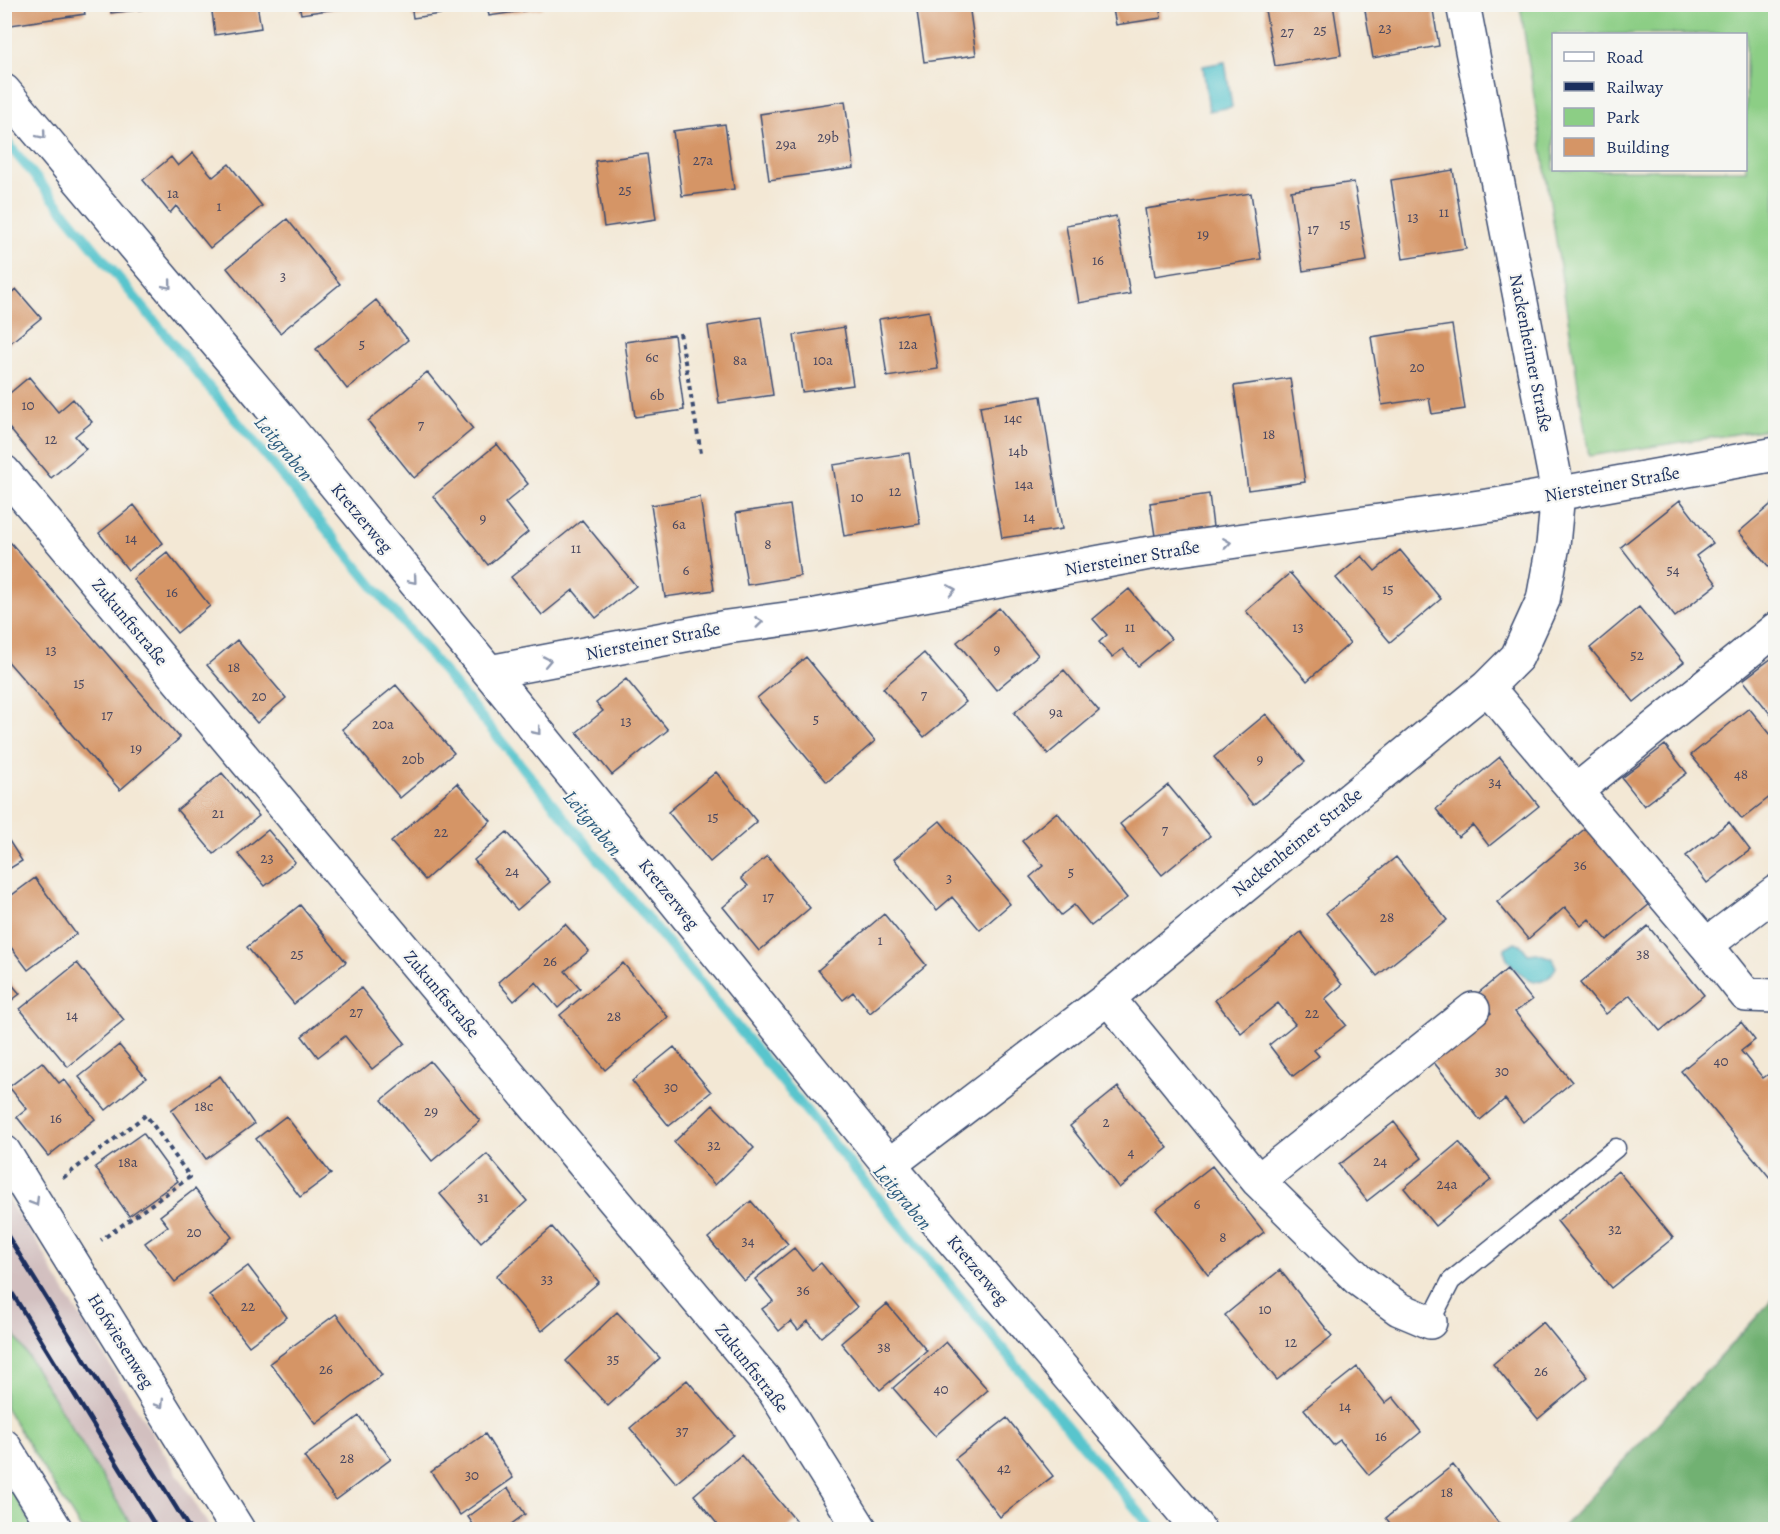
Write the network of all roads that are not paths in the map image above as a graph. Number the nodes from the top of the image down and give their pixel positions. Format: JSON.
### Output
{"nodes":[{"id":1,"x":1463,"y":4,"type":"edge"},
{"id":2,"x":4,"y":91,"type":"edge"},
{"id":3,"x":1776,"y":454,"type":"edge"},
{"id":4,"x":4,"y":472,"type":"edge"},
{"id":5,"x":1558,"y":493,"type":"junction"},
{"id":6,"x":1776,"y":629,"type":"edge"},
{"id":7,"x":489,"y":672,"type":"junction"},
{"id":8,"x":1487,"y":687,"type":"junction"},
{"id":9,"x":1576,"y":791,"type":"junction"},
{"id":10,"x":1776,"y":892,"type":"edge"},
{"id":11,"x":1706,"y":945,"type":"junction"},
{"id":12,"x":1776,"y":996,"type":"edge"},
{"id":13,"x":1108,"y":998,"type":"junction"},
{"id":14,"x":1473,"y":1009,"type":"dead end"},
{"id":15,"x":1616,"y":1148,"type":"dead end"},
{"id":16,"x":4,"y":1152,"type":"edge"},
{"id":17,"x":889,"y":1165,"type":"junction"},
{"id":18,"x":1258,"y":1181,"type":"junction"},
{"id":19,"x":1430,"y":1322,"type":"joint"},
{"id":20,"x":4,"y":1446,"type":"edge"},
{"id":21,"x":56,"y":1530,"type":"edge"},
{"id":22,"x":238,"y":1530,"type":"edge"},
{"id":23,"x":861,"y":1530,"type":"edge"},
{"id":24,"x":1199,"y":1530,"type":"edge"}],
"edges":[{"from":1,"to":5,"type":"street","name":"Nackenheimer Straße"},
{"from":2,"to":7,"type":"street","name":"Kretzerweg","one_way":true},
{"from":3,"to":5,"type":"street","name":"Niersteiner Straße"},
{"from":4,"to":23,"type":"street","name":"Zukunftstraße"},
{"from":7,"to":5,"type":"street","name":"Niersteiner Straße","one_way":true},
{"from":5,"to":8,"type":"street","name":"Nackenheimer Straße"},
{"from":6,"to":9,"type":"street"},
{"from":7,"to":17,"type":"street","name":"Kretzerweg","one_way":true},
{"from":8,"to":9,"type":"street"},
{"from":8,"to":13,"type":"street","name":"Nackenheimer Straße"},
{"from":9,"to":11,"type":"street"},
{"from":10,"to":11,"type":"street"},
{"from":11,"to":12,"type":"street"},
{"from":13,"to":17,"type":"street","name":"Nackenheimer Straße"},
{"from":13,"to":18,"type":"street"},
{"from":14,"to":18,"type":"street"},
{"from":15,"to":19,"type":"lane"},
{"from":16,"to":22,"type":"street","name":"Hofwiesenweg","one_way":true},
{"from":17,"to":24,"type":"street","name":"Kretzerweg"},
{"from":18,"to":19,"type":"street"},
{"from":20,"to":21,"type":"street"}]}
